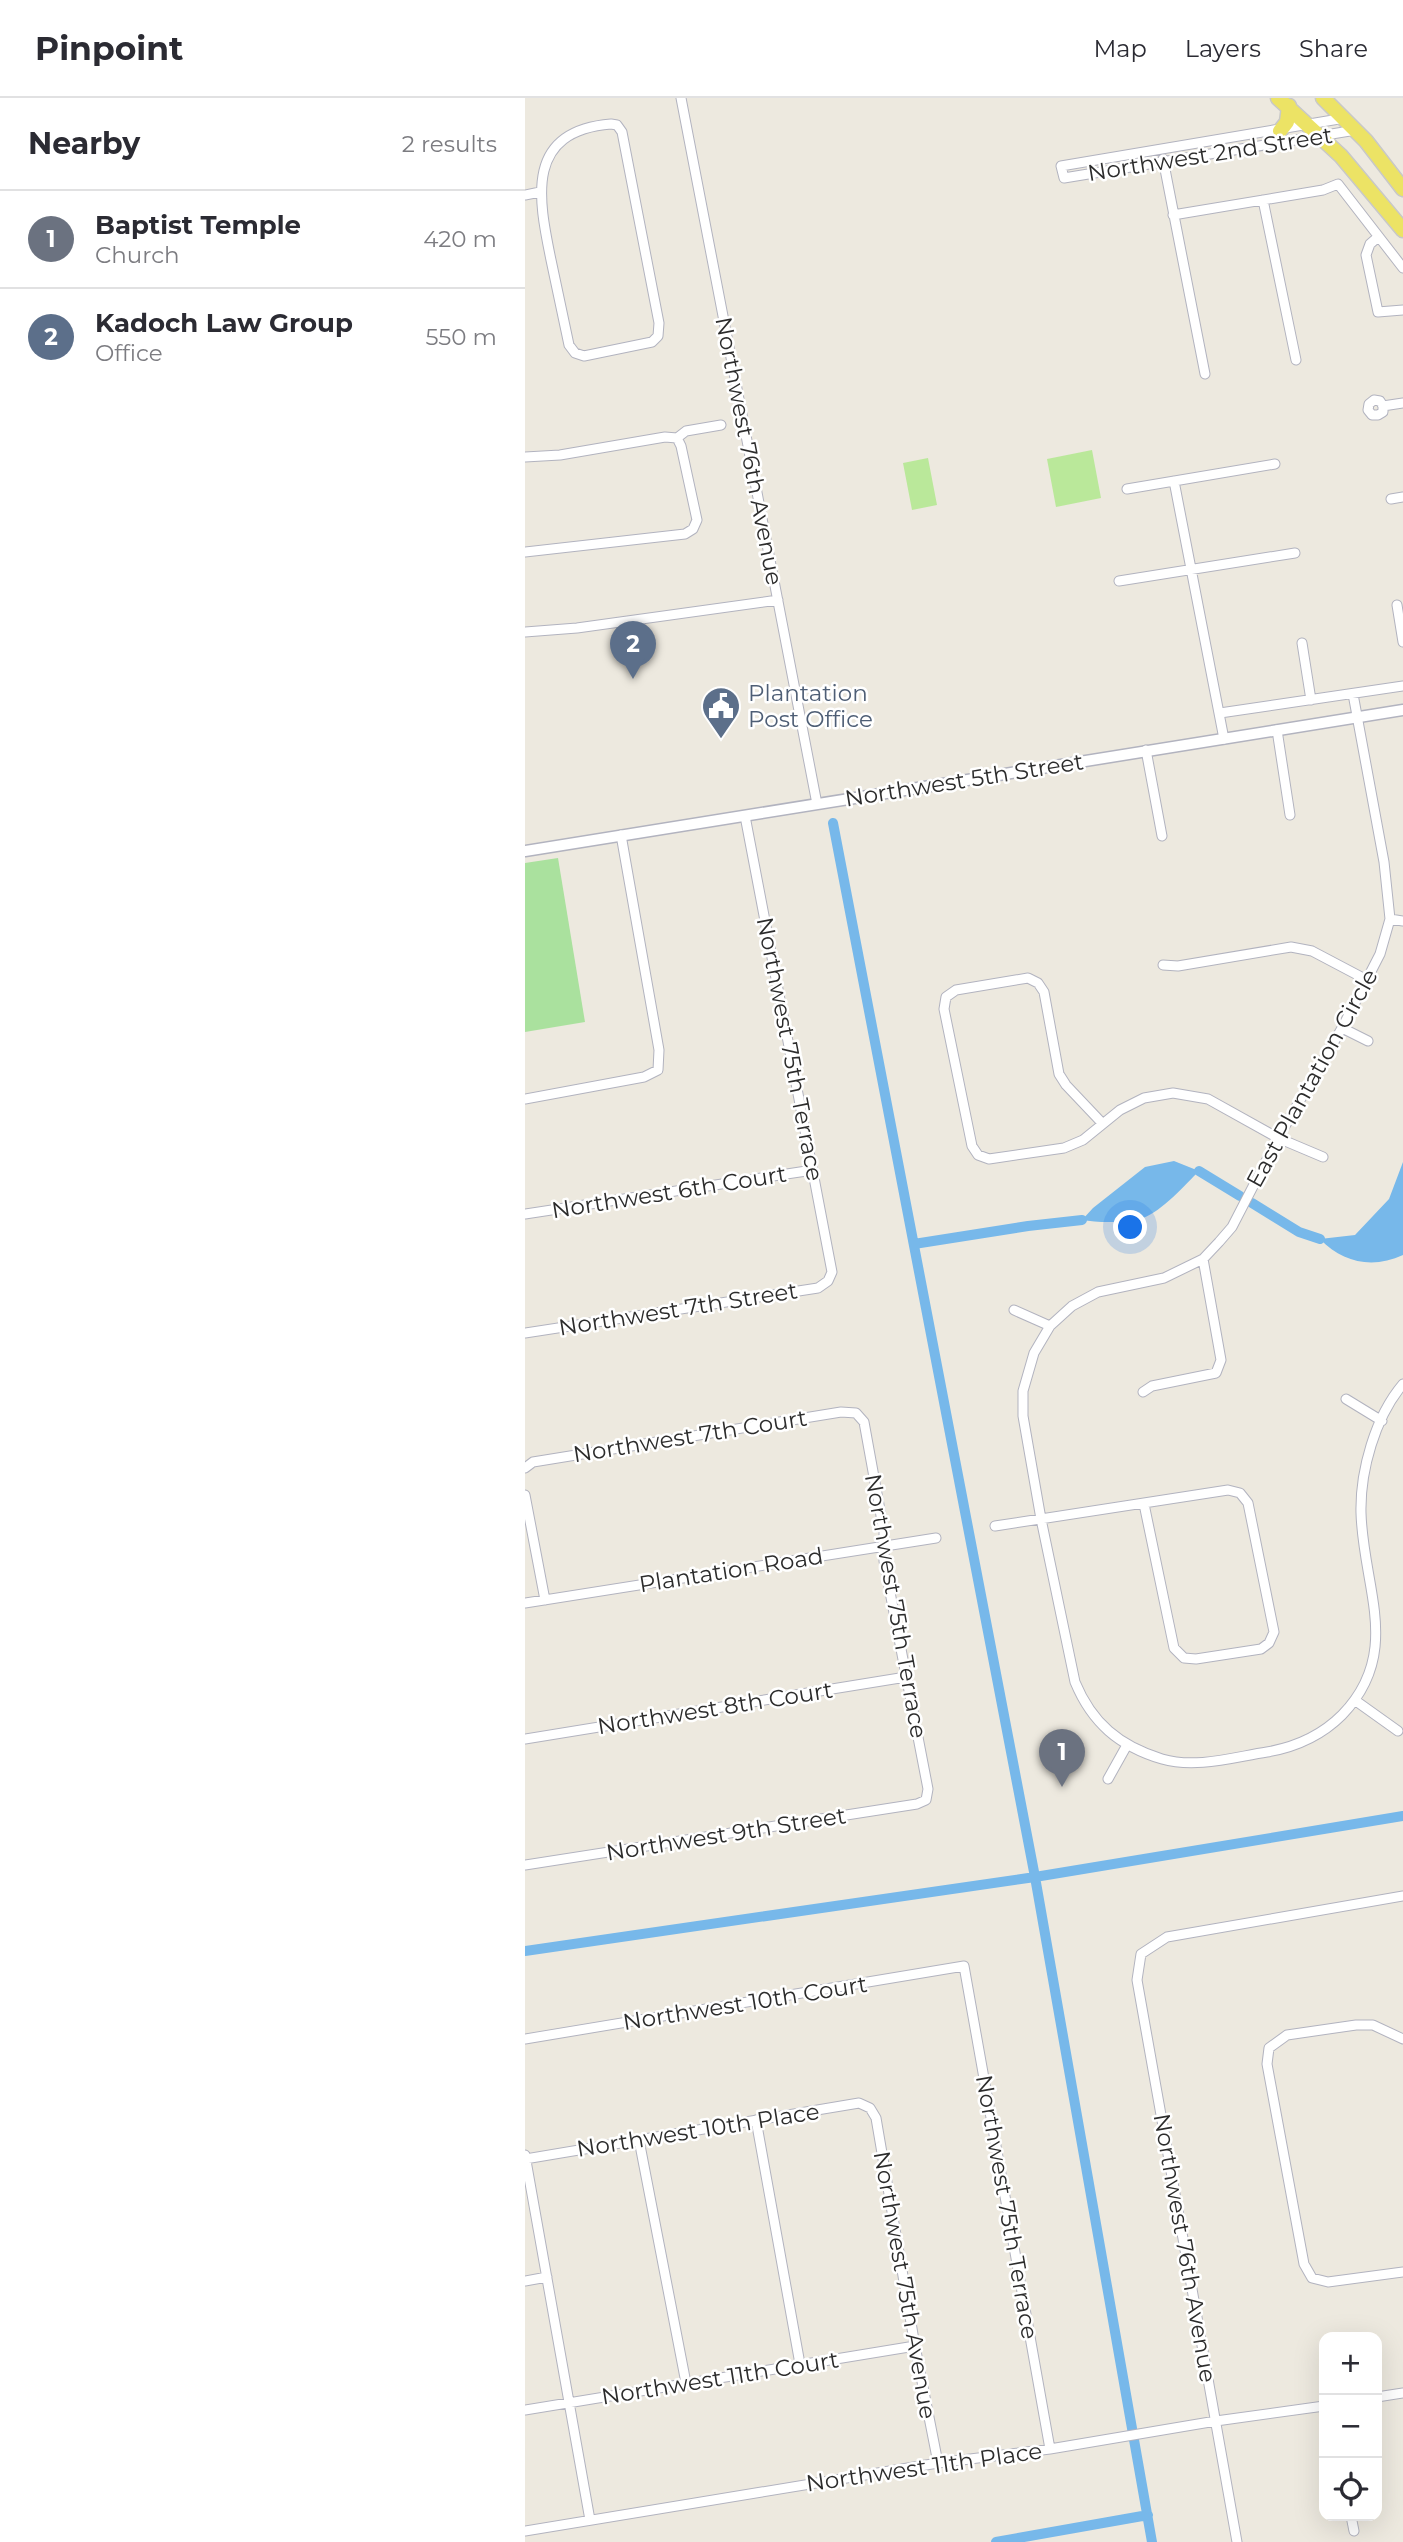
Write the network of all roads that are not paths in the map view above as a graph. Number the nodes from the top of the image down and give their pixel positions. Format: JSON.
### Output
{"nodes":[{"id":1,"x":681,"y":98,"type":"edge"},
{"id":2,"x":1323,"y":98,"type":"edge"},
{"id":3,"x":1284,"y":102,"type":"edge"},
{"id":4,"x":1345,"y":118,"type":"junction"},
{"id":5,"x":1308,"y":125,"type":"junction"},
{"id":6,"x":1356,"y":130,"type":"junction"},
{"id":7,"x":1280,"y":131,"type":"junction"},
{"id":8,"x":1320,"y":136,"type":"junction"},
{"id":9,"x":1161,"y":151,"type":"junction"},
{"id":10,"x":1118,"y":158,"type":"junction"},
{"id":11,"x":1164,"y":163,"type":"junction"},
{"id":12,"x":1120,"y":169,"type":"junction"},
{"id":13,"x":1403,"y":189,"type":"edge"},
{"id":14,"x":540,"y":192,"type":"junction"},
{"id":15,"x":525,"y":195,"type":"edge"},
{"id":16,"x":1263,"y":200,"type":"junction"},
{"id":17,"x":1173,"y":215,"type":"junction"},
{"id":18,"x":1403,"y":230,"type":"edge"},
{"id":19,"x":1378,"y":237,"type":"junction"},
{"id":20,"x":1403,"y":268,"type":"edge"},
{"id":21,"x":1403,"y":310,"type":"edge"},
{"id":22,"x":1296,"y":360,"type":"dead end"},
{"id":23,"x":1205,"y":374,"type":"dead end"},
{"id":24,"x":1403,"y":402,"type":"edge"},
{"id":25,"x":1383,"y":406,"type":"dead end"},
{"id":26,"x":721,"y":425,"type":"dead end"},
{"id":27,"x":677,"y":438,"type":"junction"},
{"id":28,"x":525,"y":457,"type":"edge"},
{"id":29,"x":1275,"y":464,"type":"dead end"},
{"id":30,"x":1174,"y":481,"type":"junction"},
{"id":31,"x":1126,"y":489,"type":"dead end"},
{"id":32,"x":1403,"y":497,"type":"edge"},
{"id":33,"x":1391,"y":499,"type":"dead end"},
{"id":34,"x":525,"y":552,"type":"edge"},
{"id":35,"x":1295,"y":554,"type":"dead end"},
{"id":36,"x":1189,"y":569,"type":"junction"},
{"id":37,"x":1119,"y":581,"type":"dead end"},
{"id":38,"x":778,"y":600,"type":"junction"},
{"id":39,"x":1397,"y":605,"type":"dead end"},
{"id":40,"x":525,"y":632,"type":"edge"},
{"id":41,"x":1403,"y":642,"type":"edge"},
{"id":42,"x":1302,"y":643,"type":"dead end"},
{"id":43,"x":1403,"y":685,"type":"edge"},
{"id":44,"x":1353,"y":694,"type":"junction"},
{"id":45,"x":1311,"y":700,"type":"junction"},
{"id":46,"x":1403,"y":710,"type":"edge"},
{"id":47,"x":1220,"y":713,"type":"junction"},
{"id":48,"x":1359,"y":717,"type":"junction"},
{"id":49,"x":1277,"y":730,"type":"junction"},
{"id":50,"x":1224,"y":739,"type":"junction"},
{"id":51,"x":1146,"y":750,"type":"junction"},
{"id":52,"x":817,"y":804,"type":"junction"},
{"id":53,"x":1290,"y":814,"type":"dead end"},
{"id":54,"x":745,"y":816,"type":"junction"},
{"id":55,"x":621,"y":835,"type":"junction"},
{"id":56,"x":1162,"y":835,"type":"dead end"},
{"id":57,"x":525,"y":851,"type":"edge"},
{"id":58,"x":1390,"y":919,"type":"junction"},
{"id":59,"x":1403,"y":921,"type":"edge"},
{"id":60,"x":1163,"y":965,"type":"dead end"},
{"id":61,"x":1367,"y":980,"type":"junction"},
{"id":62,"x":1342,"y":1028,"type":"junction"},
{"id":63,"x":1368,"y":1041,"type":"dead end"},
{"id":64,"x":525,"y":1099,"type":"edge"},
{"id":65,"x":1102,"y":1124,"type":"junction"},
{"id":66,"x":1278,"y":1139,"type":"junction"},
{"id":67,"x":1323,"y":1157,"type":"dead end"},
{"id":68,"x":813,"y":1170,"type":"junction"},
{"id":69,"x":525,"y":1214,"type":"edge"},
{"id":70,"x":1203,"y":1259,"type":"junction"},
{"id":71,"x":828,"y":1281,"type":"joint"},
{"id":72,"x":1014,"y":1310,"type":"dead end"},
{"id":73,"x":1050,"y":1326,"type":"junction"},
{"id":74,"x":525,"y":1333,"type":"edge"},
{"id":75,"x":1402,"y":1387,"type":"edge"},
{"id":76,"x":1143,"y":1392,"type":"dead end"},
{"id":77,"x":1346,"y":1399,"type":"dead end"},
{"id":78,"x":856,"y":1413,"type":"joint"},
{"id":79,"x":1382,"y":1421,"type":"junction"},
{"id":80,"x":525,"y":1468,"type":"edge"},
{"id":81,"x":525,"y":1494,"type":"edge"},
{"id":82,"x":1145,"y":1504,"type":"junction"},
{"id":83,"x":1041,"y":1519,"type":"junction"},
{"id":84,"x":995,"y":1526,"type":"dead end"},
{"id":85,"x":936,"y":1538,"type":"dead end"},
{"id":86,"x":884,"y":1546,"type":"junction"},
{"id":87,"x":545,"y":1600,"type":"junction"},
{"id":88,"x":525,"y":1603,"type":"edge"},
{"id":89,"x":906,"y":1677,"type":"junction"},
{"id":90,"x":1356,"y":1701,"type":"junction"},
{"id":91,"x":1398,"y":1731,"type":"dead end"},
{"id":92,"x":525,"y":1739,"type":"edge"},
{"id":93,"x":1127,"y":1745,"type":"junction"},
{"id":94,"x":1108,"y":1779,"type":"dead end"},
{"id":95,"x":926,"y":1800,"type":"joint"},
{"id":96,"x":525,"y":1866,"type":"edge"},
{"id":97,"x":1403,"y":1896,"type":"edge"},
{"id":98,"x":964,"y":1966,"type":"joint"},
{"id":99,"x":525,"y":2039,"type":"edge"},
{"id":100,"x":1403,"y":2039,"type":"edge"},
{"id":101,"x":870,"y":2108,"type":"joint"},
{"id":102,"x":756,"y":2120,"type":"junction"},
{"id":103,"x":639,"y":2140,"type":"junction"},
{"id":104,"x":525,"y":2153,"type":"edge"},
{"id":105,"x":525,"y":2159,"type":"edge"},
{"id":106,"x":1403,"y":2272,"type":"edge"},
{"id":107,"x":547,"y":2277,"type":"junction"},
{"id":108,"x":525,"y":2281,"type":"edge"},
{"id":109,"x":915,"y":2346,"type":"junction"},
{"id":110,"x":800,"y":2364,"type":"junction"},
{"id":111,"x":685,"y":2384,"type":"junction"},
{"id":112,"x":1403,"y":2393,"type":"edge"},
{"id":113,"x":1382,"y":2396,"type":"edge"},
{"id":114,"x":569,"y":2403,"type":"junction"},
{"id":115,"x":1319,"y":2407,"type":"edge"},
{"id":116,"x":525,"y":2410,"type":"edge"},
{"id":117,"x":1216,"y":2421,"type":"junction"},
{"id":118,"x":1050,"y":2448,"type":"junction"},
{"id":119,"x":938,"y":2463,"type":"junction"},
{"id":120,"x":590,"y":2520,"type":"junction"},
{"id":121,"x":1352,"y":2521,"type":"edge"},
{"id":122,"x":525,"y":2531,"type":"edge"},
{"id":123,"x":1354,"y":2532,"type":"dead end"},
{"id":124,"x":1237,"y":2542,"type":"edge"}],
"edges":[{"from":1,"to":38,"type":"street","name":"Northwest 76th Avenue"},
{"from":2,"to":4,"type":"main road"},
{"from":3,"to":5,"type":"main road"},
{"from":3,"to":7,"type":"main road"},
{"from":4,"to":5,"type":"street","name":"Northwest 2nd Street"},
{"from":4,"to":6,"type":"main road"},
{"from":5,"to":7,"type":"street","name":"Northwest 2nd Street"},
{"from":5,"to":8,"type":"main road"},
{"from":6,"to":8,"type":"street","name":"Northwest 2nd Street"},
{"from":6,"to":13,"type":"main road"},
{"from":7,"to":9,"type":"street","name":"Northwest 2nd Street"},
{"from":8,"to":11,"type":"street","name":"Northwest 2nd Street"},
{"from":8,"to":18,"type":"main road"},
{"from":9,"to":10,"type":"street","name":"Northwest 2nd Street"},
{"from":9,"to":11,"type":"street"},
{"from":10,"to":12,"type":"street"},
{"from":10,"to":12,"type":"street","name":"Northwest 2nd Street"},
{"from":11,"to":12,"type":"street","name":"Northwest 2nd Street"},
{"from":11,"to":17,"type":"street"},
{"from":14,"to":14,"type":"street"},
{"from":14,"to":15,"type":"street"},
{"from":16,"to":17,"type":"street"},
{"from":16,"to":19,"type":"street"},
{"from":16,"to":22,"type":"street"},
{"from":17,"to":23,"type":"street"},
{"from":19,"to":20,"type":"street"},
{"from":19,"to":21,"type":"street"},
{"from":24,"to":25,"type":"street"},
{"from":26,"to":27,"type":"street"},
{"from":27,"to":28,"type":"street"},
{"from":27,"to":34,"type":"street"},
{"from":29,"to":30,"type":"street"},
{"from":30,"to":31,"type":"street"},
{"from":30,"to":36,"type":"street"},
{"from":32,"to":33,"type":"street"},
{"from":35,"to":36,"type":"street"},
{"from":36,"to":37,"type":"street"},
{"from":36,"to":47,"type":"street"},
{"from":38,"to":40,"type":"street"},
{"from":38,"to":52,"type":"street","name":"Northwest 76th Avenue"},
{"from":39,"to":41,"type":"street"},
{"from":42,"to":45,"type":"street"},
{"from":43,"to":44,"type":"street"},
{"from":44,"to":45,"type":"street"},
{"from":44,"to":48,"type":"street","name":"East Plantation Circle"},
{"from":45,"to":47,"type":"street"},
{"from":46,"to":48,"type":"street","name":"Northwest 5th Street"},
{"from":47,"to":50,"type":"street"},
{"from":48,"to":49,"type":"street","name":"Northwest 5th Street"},
{"from":48,"to":58,"type":"street","name":"East Plantation Circle"},
{"from":49,"to":50,"type":"street","name":"Northwest 5th Street"},
{"from":49,"to":53,"type":"street"},
{"from":50,"to":51,"type":"street","name":"Northwest 5th Street"},
{"from":51,"to":52,"type":"street","name":"Northwest 5th Street"},
{"from":51,"to":56,"type":"street"},
{"from":52,"to":54,"type":"street","name":"Northwest 5th Street"},
{"from":54,"to":55,"type":"street","name":"Northwest 5th Street"},
{"from":54,"to":68,"type":"street","name":"Northwest 75th Terrace"},
{"from":55,"to":57,"type":"street","name":"Northwest 5th Street"},
{"from":55,"to":64,"type":"street"},
{"from":58,"to":59,"type":"street"},
{"from":58,"to":61,"type":"street","name":"East Plantation Circle"},
{"from":60,"to":61,"type":"street"},
{"from":61,"to":62,"type":"street","name":"East Plantation Circle"},
{"from":62,"to":63,"type":"street"},
{"from":62,"to":66,"type":"street","name":"East Plantation Circle"},
{"from":65,"to":65,"type":"street"},
{"from":65,"to":66,"type":"street"},
{"from":66,"to":67,"type":"street"},
{"from":66,"to":70,"type":"street","name":"East Plantation Circle"},
{"from":68,"to":69,"type":"street","name":"Northwest 6th Court"},
{"from":68,"to":71,"type":"street","name":"Northwest 75th Terrace"},
{"from":70,"to":73,"type":"street","name":"East Plantation Circle"},
{"from":70,"to":76,"type":"street"},
{"from":71,"to":74,"type":"street","name":"Northwest 7th Street"},
{"from":72,"to":73,"type":"street"},
{"from":73,"to":83,"type":"street","name":"East Plantation Circle"},
{"from":75,"to":79,"type":"street","name":"East Plantation Circle"},
{"from":77,"to":79,"type":"street"},
{"from":78,"to":80,"type":"street","name":"Northwest 7th Court"},
{"from":78,"to":86,"type":"street","name":"Northwest 75th Terrace"},
{"from":79,"to":90,"type":"street","name":"East Plantation Circle"},
{"from":81,"to":87,"type":"street"},
{"from":82,"to":82,"type":"street"},
{"from":82,"to":83,"type":"street"},
{"from":83,"to":84,"type":"street"},
{"from":83,"to":93,"type":"street","name":"East Plantation Circle"},
{"from":85,"to":86,"type":"street","name":"Plantation Road"},
{"from":86,"to":87,"type":"street","name":"Plantation Road"},
{"from":86,"to":89,"type":"street","name":"Northwest 75th Terrace"},
{"from":87,"to":88,"type":"street","name":"Plantation Road"},
{"from":89,"to":92,"type":"street","name":"Northwest 8th Court"},
{"from":89,"to":95,"type":"street","name":"Northwest 75th Terrace"},
{"from":90,"to":91,"type":"street"},
{"from":90,"to":93,"type":"street","name":"East Plantation Circle"},
{"from":93,"to":94,"type":"street"},
{"from":95,"to":96,"type":"street","name":"Northwest 9th Street"},
{"from":97,"to":117,"type":"street","name":"Northwest 76th Avenue"},
{"from":98,"to":99,"type":"street","name":"Northwest 10th Court"},
{"from":98,"to":118,"type":"street","name":"Northwest 75th Terrace"},
{"from":100,"to":106,"type":"street"},
{"from":101,"to":102,"type":"street","name":"Northwest 10th Place"},
{"from":101,"to":109,"type":"street","name":"Northwest 75th Avenue"},
{"from":102,"to":103,"type":"street","name":"Northwest 10th Place"},
{"from":102,"to":110,"type":"street"},
{"from":103,"to":105,"type":"street","name":"Northwest 10th Place"},
{"from":103,"to":111,"type":"street"},
{"from":104,"to":105,"type":"street"},
{"from":105,"to":107,"type":"street"},
{"from":107,"to":108,"type":"street"},
{"from":107,"to":114,"type":"street"},
{"from":109,"to":110,"type":"street","name":"Northwest 11th Court"},
{"from":109,"to":119,"type":"street","name":"Northwest 75th Avenue"},
{"from":110,"to":111,"type":"street","name":"Northwest 11th Court"},
{"from":111,"to":114,"type":"street","name":"Northwest 11th Court"},
{"from":112,"to":113,"type":"street"},
{"from":114,"to":116,"type":"street","name":"Northwest 11th Court"},
{"from":114,"to":120,"type":"street"},
{"from":115,"to":117,"type":"street","name":"Northwest 11th Place"},
{"from":117,"to":118,"type":"street","name":"Northwest 11th Place"},
{"from":117,"to":124,"type":"street","name":"Northwest 76th Avenue"},
{"from":118,"to":119,"type":"street","name":"Northwest 11th Place"},
{"from":119,"to":120,"type":"street","name":"Northwest 11th Place"},
{"from":120,"to":122,"type":"street","name":"Northwest 11th Place"},
{"from":121,"to":123,"type":"street"}]}
